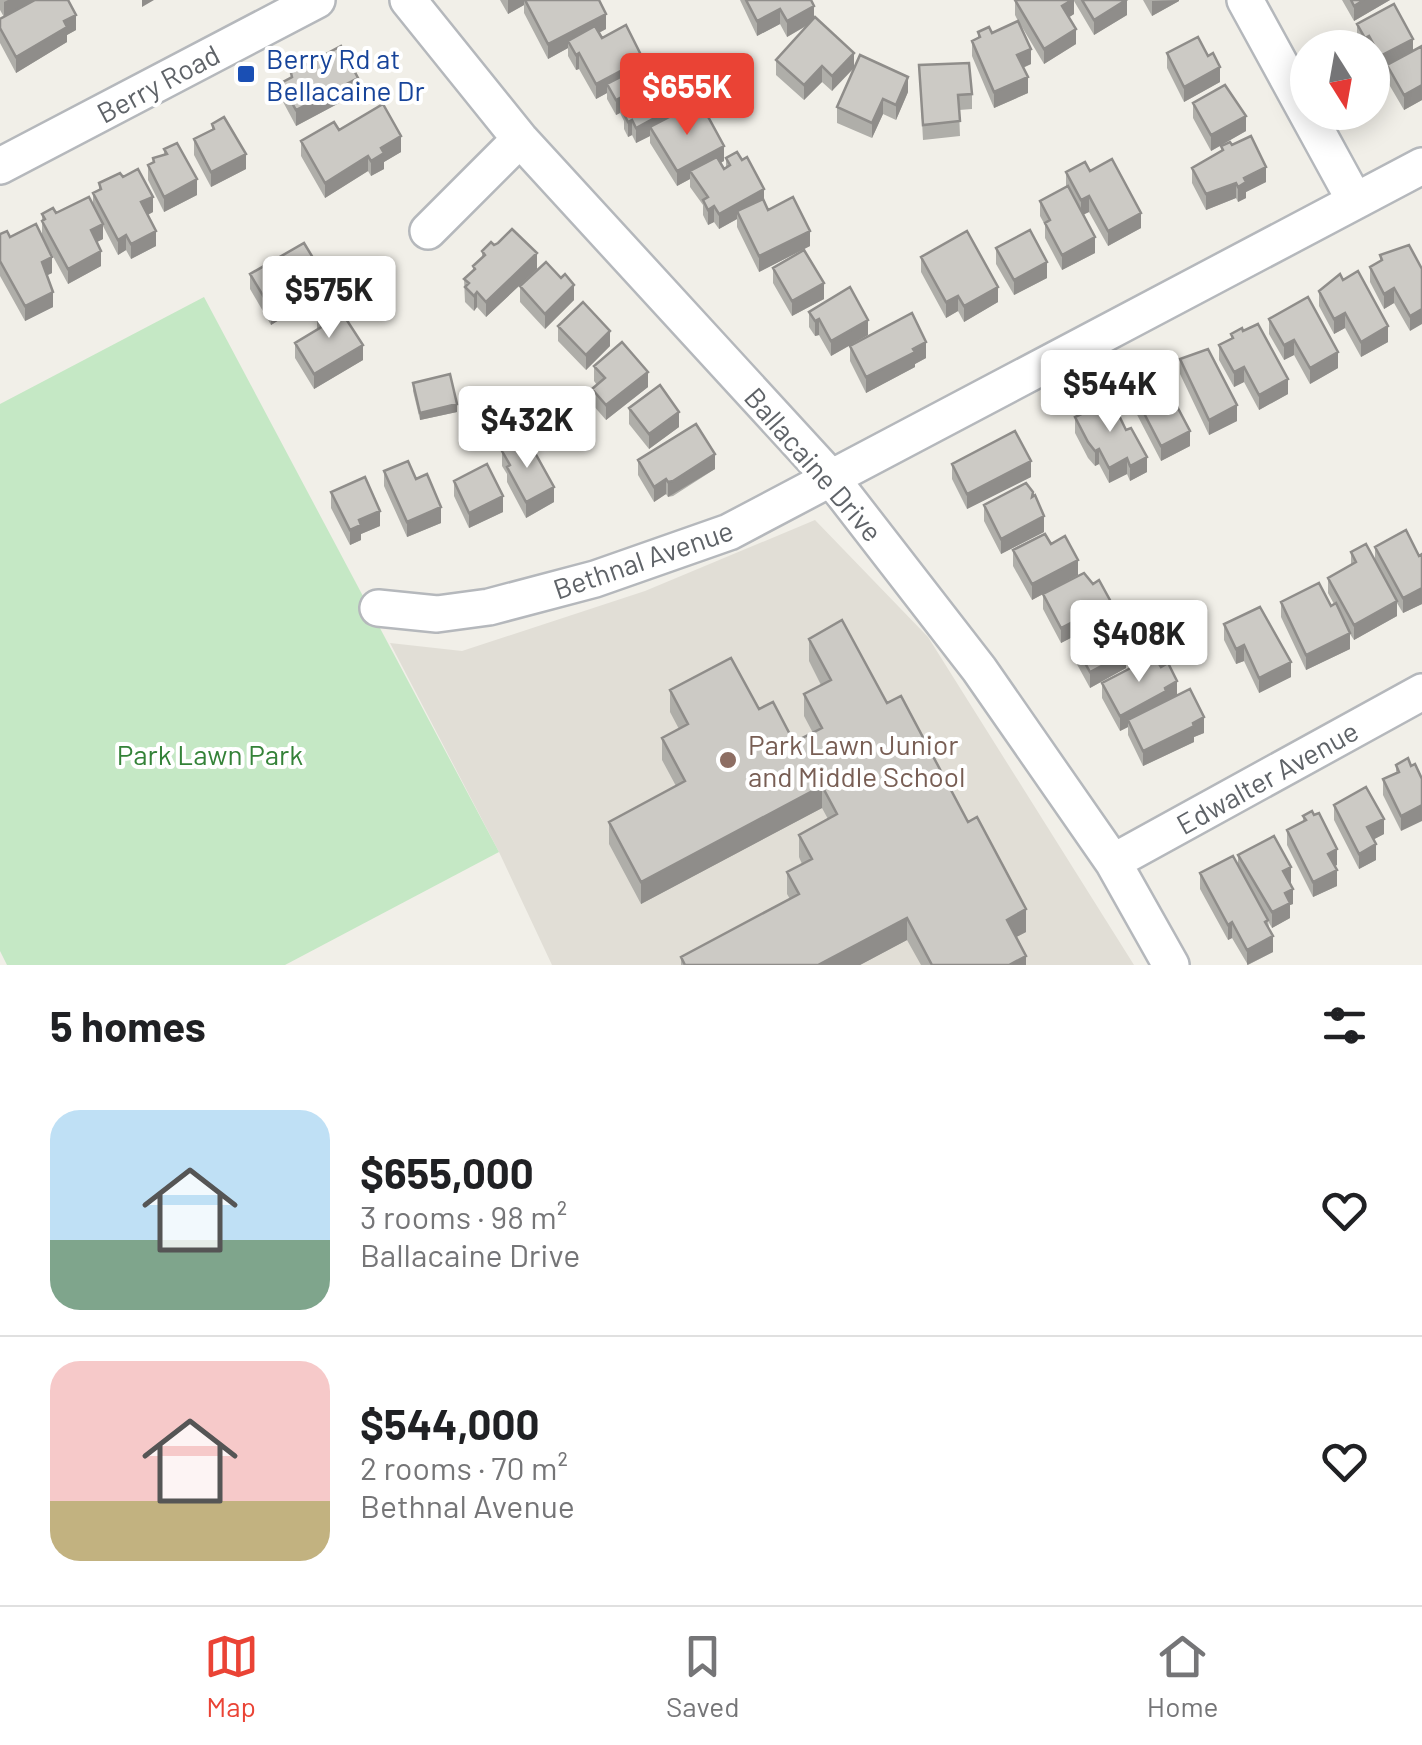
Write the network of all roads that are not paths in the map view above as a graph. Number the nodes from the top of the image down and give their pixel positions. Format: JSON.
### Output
{"nodes":[{"id":1,"x":408,"y":0,"type":"edge"},
{"id":2,"x":1245,"y":0,"type":"edge"},
{"id":3,"x":308,"y":2,"type":"edge"},
{"id":4,"x":520,"y":139,"type":"junction"},
{"id":5,"x":0,"y":166,"type":"edge"},
{"id":6,"x":1422,"y":166,"type":"edge"},
{"id":7,"x":1355,"y":201,"type":"junction"},
{"id":8,"x":428,"y":230,"type":"dead end"},
{"id":9,"x":832,"y":478,"type":"junction"},
{"id":10,"x":378,"y":608,"type":"dead end"},
{"id":11,"x":1422,"y":692,"type":"edge"},
{"id":12,"x":1113,"y":862,"type":"junction"},
{"id":13,"x":1170,"y":965,"type":"edge"}],
"edges":[{"from":1,"to":4,"type":"street","name":"Ballacaine Drive"},
{"from":2,"to":7,"type":"street"},
{"from":3,"to":5,"type":"street","name":"Berry Road"},
{"from":4,"to":8,"type":"street"},
{"from":4,"to":9,"type":"street","name":"Ballacaine Drive"},
{"from":6,"to":7,"type":"street","name":"Bethnal Avenue"},
{"from":7,"to":9,"type":"street","name":"Bethnal Avenue"},
{"from":9,"to":10,"type":"street","name":"Bethnal Avenue"},
{"from":9,"to":12,"type":"street","name":"Ballacaine Drive"},
{"from":11,"to":12,"type":"street","name":"Edwalter Avenue"},
{"from":12,"to":13,"type":"street","name":"Ballacaine Drive"}]}
